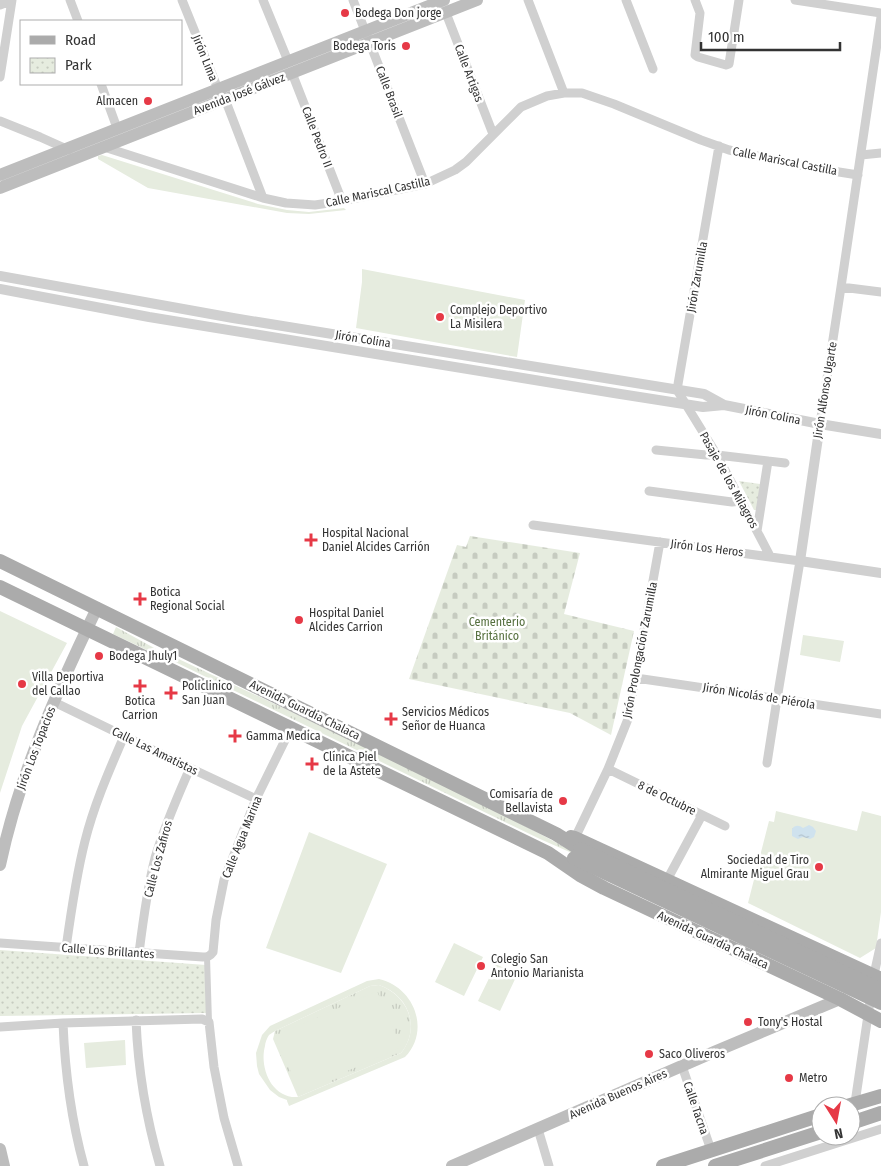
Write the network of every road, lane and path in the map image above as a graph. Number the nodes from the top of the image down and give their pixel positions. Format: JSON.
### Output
{"nodes":[{"id":1,"x":12,"y":0,"type":"edge"},
{"id":2,"x":70,"y":0,"type":"edge"},
{"id":3,"x":182,"y":0,"type":"edge"},
{"id":4,"x":263,"y":0,"type":"edge"},
{"id":5,"x":354,"y":0,"type":"edge"},
{"id":6,"x":477,"y":0,"type":"edge"},
{"id":7,"x":528,"y":0,"type":"edge"},
{"id":8,"x":626,"y":0,"type":"edge"},
{"id":9,"x":695,"y":0,"type":"edge"},
{"id":10,"x":740,"y":0,"type":"edge"},
{"id":11,"x":795,"y":0,"type":"edge"},
{"id":12,"x":443,"y":3,"type":"edge"},
{"id":13,"x":0,"y":5,"type":"edge"},
{"id":14,"x":881,"y":13,"type":"edge"},
{"id":15,"x":881,"y":17,"type":"edge"},
{"id":16,"x":78,"y":20,"type":"edge"},
{"id":17,"x":367,"y":37,"type":"junction"},
{"id":18,"x":290,"y":67,"type":"junction"},
{"id":19,"x":653,"y":69,"type":"dead end"},
{"id":20,"x":0,"y":77,"type":"edge"},
{"id":21,"x":101,"y":85,"type":"edge"},
{"id":22,"x":564,"y":93,"type":"junction"},
{"id":23,"x":221,"y":94,"type":"junction"},
{"id":24,"x":0,"y":121,"type":"edge"},
{"id":25,"x":117,"y":128,"type":"junction"},
{"id":26,"x":493,"y":134,"type":"junction"},
{"id":27,"x":719,"y":146,"type":"junction"},
{"id":28,"x":104,"y":147,"type":"junction"},
{"id":29,"x":66,"y":149,"type":"junction"},
{"id":30,"x":881,"y":154,"type":"edge"},
{"id":31,"x":861,"y":155,"type":"junction"},
{"id":32,"x":80,"y":156,"type":"junction"},
{"id":33,"x":0,"y":174,"type":"edge"},
{"id":34,"x":858,"y":175,"type":"junction"},
{"id":35,"x":425,"y":184,"type":"junction"},
{"id":36,"x":0,"y":188,"type":"edge"},
{"id":37,"x":263,"y":198,"type":"junction"},
{"id":38,"x":342,"y":201,"type":"junction"},
{"id":39,"x":0,"y":276,"type":"edge"},
{"id":40,"x":841,"y":287,"type":"junction"},
{"id":41,"x":0,"y":289,"type":"edge"},
{"id":42,"x":881,"y":292,"type":"edge"},
{"id":43,"x":287,"y":326,"type":"junction"},
{"id":44,"x":343,"y":336,"type":"junction"},
{"id":45,"x":285,"y":339,"type":"junction"},
{"id":46,"x":340,"y":348,"type":"junction"},
{"id":47,"x":507,"y":362,"type":"junction"},
{"id":48,"x":555,"y":370,"type":"junction"},
{"id":49,"x":505,"y":376,"type":"junction"},
{"id":50,"x":615,"y":380,"type":"junction"},
{"id":51,"x":554,"y":384,"type":"junction"},
{"id":52,"x":677,"y":390,"type":"junction"},
{"id":53,"x":614,"y":394,"type":"junction"},
{"id":54,"x":687,"y":405,"type":"junction"},
{"id":55,"x":724,"y":405,"type":"junction"},
{"id":56,"x":820,"y":424,"type":"junction"},
{"id":57,"x":881,"y":434,"type":"edge"},
{"id":58,"x":656,"y":450,"type":"dead end"},
{"id":59,"x":717,"y":455,"type":"junction"},
{"id":60,"x":768,"y":461,"type":"junction"},
{"id":61,"x":785,"y":463,"type":"dead end"},
{"id":62,"x":648,"y":491,"type":"dead end"},
{"id":63,"x":741,"y":502,"type":"junction"},
{"id":64,"x":533,"y":525,"type":"dead end"},
{"id":65,"x":757,"y":531,"type":"junction"},
{"id":66,"x":660,"y":542,"type":"junction"},
{"id":67,"x":770,"y":556,"type":"junction"},
{"id":68,"x":0,"y":561,"type":"edge"},
{"id":69,"x":800,"y":561,"type":"junction"},
{"id":70,"x":881,"y":573,"type":"edge"},
{"id":71,"x":0,"y":587,"type":"edge"},
{"id":72,"x":97,"y":608,"type":"junction"},
{"id":73,"x":87,"y":629,"type":"junction"},
{"id":74,"x":636,"y":678,"type":"junction"},
{"id":75,"x":777,"y":699,"type":"junction"},
{"id":76,"x":54,"y":702,"type":"junction"},
{"id":77,"x":881,"y":714,"type":"edge"},
{"id":78,"x":291,"y":728,"type":"junction"},
{"id":79,"x":124,"y":736,"type":"junction"},
{"id":80,"x":767,"y":763,"type":"dead end"},
{"id":81,"x":190,"y":768,"type":"junction"},
{"id":82,"x":608,"y":769,"type":"junction"},
{"id":83,"x":256,"y":799,"type":"junction"},
{"id":84,"x":702,"y":815,"type":"junction"},
{"id":85,"x":725,"y":826,"type":"dead end"},
{"id":86,"x":577,"y":848,"type":"junction"},
{"id":87,"x":548,"y":853,"type":"junction"},
{"id":88,"x":0,"y":865,"type":"edge"},
{"id":89,"x":667,"y":880,"type":"junction"},
{"id":90,"x":0,"y":943,"type":"edge"},
{"id":91,"x":881,"y":943,"type":"edge"},
{"id":92,"x":66,"y":948,"type":"junction"},
{"id":93,"x":139,"y":953,"type":"junction"},
{"id":94,"x":210,"y":955,"type":"junction"},
{"id":95,"x":877,"y":978,"type":"edge"},
{"id":96,"x":881,"y":990,"type":"edge"},
{"id":97,"x":840,"y":999,"type":"junction"},
{"id":98,"x":881,"y":1005,"type":"edge"},
{"id":99,"x":875,"y":1018,"type":"edge"},
{"id":100,"x":136,"y":1020,"type":"junction"},
{"id":101,"x":209,"y":1022,"type":"junction"},
{"id":102,"x":63,"y":1023,"type":"junction"},
{"id":103,"x":0,"y":1027,"type":"edge"},
{"id":104,"x":682,"y":1066,"type":"junction"},
{"id":105,"x":853,"y":1096,"type":"edge"},
{"id":106,"x":881,"y":1096,"type":"edge"},
{"id":107,"x":861,"y":1102,"type":"edge"},
{"id":108,"x":881,"y":1113,"type":"edge"},
{"id":109,"x":811,"y":1118,"type":"edge"},
{"id":110,"x":861,"y":1120,"type":"edge"},
{"id":111,"x":538,"y":1129,"type":"junction"},
{"id":112,"x":881,"y":1129,"type":"edge"},
{"id":113,"x":811,"y":1135,"type":"edge"},
{"id":114,"x":0,"y":1149,"type":"edge"},
{"id":115,"x":711,"y":1150,"type":"junction"},
{"id":116,"x":4,"y":1166,"type":"edge"},
{"id":117,"x":84,"y":1166,"type":"edge"},
{"id":118,"x":160,"y":1166,"type":"edge"},
{"id":119,"x":238,"y":1166,"type":"edge"},
{"id":120,"x":452,"y":1166,"type":"edge"},
{"id":121,"x":550,"y":1166,"type":"edge"},
{"id":122,"x":663,"y":1166,"type":"edge"},
{"id":123,"x":715,"y":1166,"type":"edge"},
{"id":124,"x":766,"y":1166,"type":"edge"}],
"edges":[{"from":1,"to":13,"type":"street"},
{"from":1,"to":20,"type":"street"},
{"from":2,"to":16,"type":"street"},
{"from":3,"to":23,"type":"street","name":"Jirón Lima"},
{"from":4,"to":18,"type":"street","name":"Calle Pedro II"},
{"from":5,"to":17,"type":"street","name":"Calle Brasil"},
{"from":6,"to":12,"type":"main road","name":"Avenida José Gálvez"},
{"from":7,"to":22,"type":"street"},
{"from":8,"to":19,"type":"street"},
{"from":9,"to":10,"type":"street"},
{"from":11,"to":14,"type":"street"},
{"from":12,"to":17,"type":"main road","name":"Avenida José Gálvez"},
{"from":12,"to":26,"type":"street","name":"Calle Artigas"},
{"from":15,"to":31,"type":"street","name":"Jirón Alfonso Ugarte"},
{"from":17,"to":18,"type":"main road","name":"Avenida José Gálvez"},
{"from":17,"to":35,"type":"street","name":"Calle Brasil"},
{"from":18,"to":23,"type":"main road","name":"Avenida José Gálvez"},
{"from":18,"to":38,"type":"street","name":"Calle Pedro II"},
{"from":21,"to":25,"type":"street"},
{"from":22,"to":26,"type":"street","name":"Calle Mariscal Castilla"},
{"from":22,"to":27,"type":"street","name":"Calle Mariscal Castilla"},
{"from":23,"to":25,"type":"main road","name":"Avenida José Gálvez"},
{"from":23,"to":28,"type":"main road","name":"Avenida José Gálvez"},
{"from":23,"to":37,"type":"street","name":"Jirón Lima"},
{"from":24,"to":29,"type":"street"},
{"from":25,"to":29,"type":"main road","name":"Avenida José Gálvez"},
{"from":26,"to":35,"type":"street","name":"Calle Mariscal Castilla"},
{"from":27,"to":34,"type":"street","name":"Calle Mariscal Castilla"},
{"from":27,"to":52,"type":"street","name":"Jirón Zarumilla"},
{"from":28,"to":32,"type":"main road","name":"Avenida José Gálvez"},
{"from":28,"to":37,"type":"street","name":"Calle Mariscal Castilla"},
{"from":29,"to":32,"type":"street"},
{"from":29,"to":33,"type":"main road","name":"Avenida José Gálvez"},
{"from":30,"to":31,"type":"street"},
{"from":31,"to":34,"type":"street","name":"Jirón Alfonso Ugarte"},
{"from":32,"to":36,"type":"main road","name":"Avenida José Gálvez"},
{"from":34,"to":40,"type":"street","name":"Jirón Alfonso Ugarte"},
{"from":35,"to":38,"type":"street","name":"Calle Mariscal Castilla"},
{"from":37,"to":38,"type":"street","name":"Calle Mariscal Castilla"},
{"from":39,"to":43,"type":"street","name":"Jirón Colina"},
{"from":40,"to":42,"type":"street"},
{"from":40,"to":56,"type":"street","name":"Jirón Alfonso Ugarte"},
{"from":41,"to":45,"type":"street","name":"Jirón Colina"},
{"from":43,"to":44,"type":"street","name":"Jirón Colina"},
{"from":43,"to":45,"type":"street"},
{"from":44,"to":46,"type":"street"},
{"from":44,"to":47,"type":"street","name":"Jirón Colina"},
{"from":45,"to":46,"type":"street","name":"Jirón Colina"},
{"from":46,"to":49,"type":"street","name":"Jirón Colina"},
{"from":47,"to":48,"type":"street","name":"Jirón Colina"},
{"from":47,"to":49,"type":"street"},
{"from":48,"to":50,"type":"street","name":"Jirón Colina"},
{"from":48,"to":51,"type":"street"},
{"from":49,"to":51,"type":"street","name":"Jirón Colina"},
{"from":50,"to":52,"type":"street","name":"Jirón Colina"},
{"from":50,"to":53,"type":"street"},
{"from":51,"to":53,"type":"street","name":"Jirón Colina"},
{"from":52,"to":54,"type":"street"},
{"from":52,"to":55,"type":"street","name":"Jirón Colina"},
{"from":53,"to":54,"type":"street","name":"Jirón Colina"},
{"from":54,"to":55,"type":"street","name":"Jirón Colina"},
{"from":54,"to":59,"type":"street","name":"Pasaje de los Milagros"},
{"from":55,"to":56,"type":"street","name":"Jirón Colina"},
{"from":56,"to":57,"type":"street","name":"Jirón Colina"},
{"from":56,"to":69,"type":"street","name":"Jirón Alfonso Ugarte"},
{"from":58,"to":59,"type":"street"},
{"from":59,"to":60,"type":"street"},
{"from":59,"to":63,"type":"street","name":"Pasaje de los Milagros"},
{"from":60,"to":61,"type":"street"},
{"from":60,"to":65,"type":"street"},
{"from":62,"to":63,"type":"street"},
{"from":63,"to":65,"type":"street","name":"Pasaje de los Milagros"},
{"from":64,"to":66,"type":"street","name":"Jirón Los Heros"},
{"from":65,"to":67,"type":"street","name":"Pasaje de los Milagros"},
{"from":66,"to":67,"type":"street","name":"Jirón Los Heros"},
{"from":66,"to":74,"type":"street","name":"Jirón Prolongación Zarumilla"},
{"from":67,"to":69,"type":"street","name":"Jirón Los Heros"},
{"from":68,"to":72,"type":"main road","name":"Avenida Guardia Chalaca"},
{"from":69,"to":70,"type":"street","name":"Jirón Los Heros"},
{"from":69,"to":75,"type":"street","name":"Jirón Alfonso Ugarte"},
{"from":71,"to":73,"type":"main road","name":"Avenida Guardia Chalaca"},
{"from":72,"to":73,"type":"main road","name":"Jirón Los Topacios"},
{"from":72,"to":86,"type":"main road","name":"Avenida Guardia Chalaca"},
{"from":73,"to":76,"type":"main road","name":"Jirón Los Topacios"},
{"from":73,"to":78,"type":"main road","name":"Avenida Guardia Chalaca"},
{"from":74,"to":75,"type":"street","name":"Jirón Nicolás de Piérola"},
{"from":74,"to":82,"type":"street","name":"Jirón Prolongación Zarumilla"},
{"from":75,"to":77,"type":"street","name":"Jirón Nicolás de Piérola"},
{"from":75,"to":80,"type":"street","name":"Jirón Alfonso Ugarte"},
{"from":76,"to":79,"type":"street","name":"Calle Las Amatistas"},
{"from":76,"to":88,"type":"main road","name":"Jirón Los Topacios"},
{"from":78,"to":83,"type":"street","name":"Calle Agua Marina"},
{"from":78,"to":87,"type":"main road","name":"Avenida Guardia Chalaca"},
{"from":79,"to":81,"type":"street","name":"Calle Las Amatistas"},
{"from":79,"to":92,"type":"street"},
{"from":81,"to":83,"type":"street","name":"Calle Las Amatistas"},
{"from":81,"to":93,"type":"street","name":"Calle Los Zafiros"},
{"from":82,"to":84,"type":"street","name":"8 de Octubre"},
{"from":82,"to":86,"type":"street","name":"Jirón Prolongación Zarumilla"},
{"from":83,"to":94,"type":"street","name":"Calle Agua Marina"},
{"from":84,"to":85,"type":"street","name":"8 de Octubre"},
{"from":84,"to":89,"type":"street"},
{"from":86,"to":87,"type":"main road","name":"Avenida Guardia Chalaca"},
{"from":86,"to":89,"type":"main road","name":"Avenida Guardia Chalaca"},
{"from":86,"to":96,"type":"main road","name":"Avenida Guardia Chalaca","bridge":true},
{"from":86,"to":98,"type":"main road","name":"Avenida Guardia Chalaca","bridge":true},
{"from":87,"to":97,"type":"main road","name":"Avenida Guardia Chalaca"},
{"from":89,"to":95,"type":"main road","name":"Avenida Guardia Chalaca"},
{"from":90,"to":92,"type":"street","name":"Calle Los Brillantes"},
{"from":91,"to":95,"type":"street"},
{"from":92,"to":93,"type":"street","name":"Calle Los Brillantes"},
{"from":93,"to":94,"type":"street","name":"Calle Los Brillantes"},
{"from":94,"to":101,"type":"street"},
{"from":95,"to":99,"type":"street"},
{"from":97,"to":99,"type":"main road","name":"Avenida Guardia Chalaca"},
{"from":97,"to":104,"type":"main road","name":"Avenida Buenos Aires"},
{"from":98,"to":99,"type":"main road"},
{"from":99,"to":105,"type":"street"},
{"from":100,"to":101,"type":"street"},
{"from":100,"to":102,"type":"street"},
{"from":100,"to":118,"type":"street"},
{"from":101,"to":119,"type":"street"},
{"from":102,"to":103,"type":"street"},
{"from":102,"to":117,"type":"street"},
{"from":104,"to":111,"type":"main road","name":"Avenida Buenos Aires"},
{"from":104,"to":115,"type":"street","name":"Calle Tacna"},
{"from":106,"to":107,"type":"main road"},
{"from":108,"to":110,"type":"main road"},
{"from":109,"to":115,"type":"main road"},
{"from":111,"to":120,"type":"main road","name":"Avenida Buenos Aires"},
{"from":111,"to":121,"type":"street"},
{"from":112,"to":124,"type":"street"},
{"from":113,"to":123,"type":"main road"},
{"from":114,"to":116,"type":"main road"},
{"from":115,"to":122,"type":"main road"}]}
